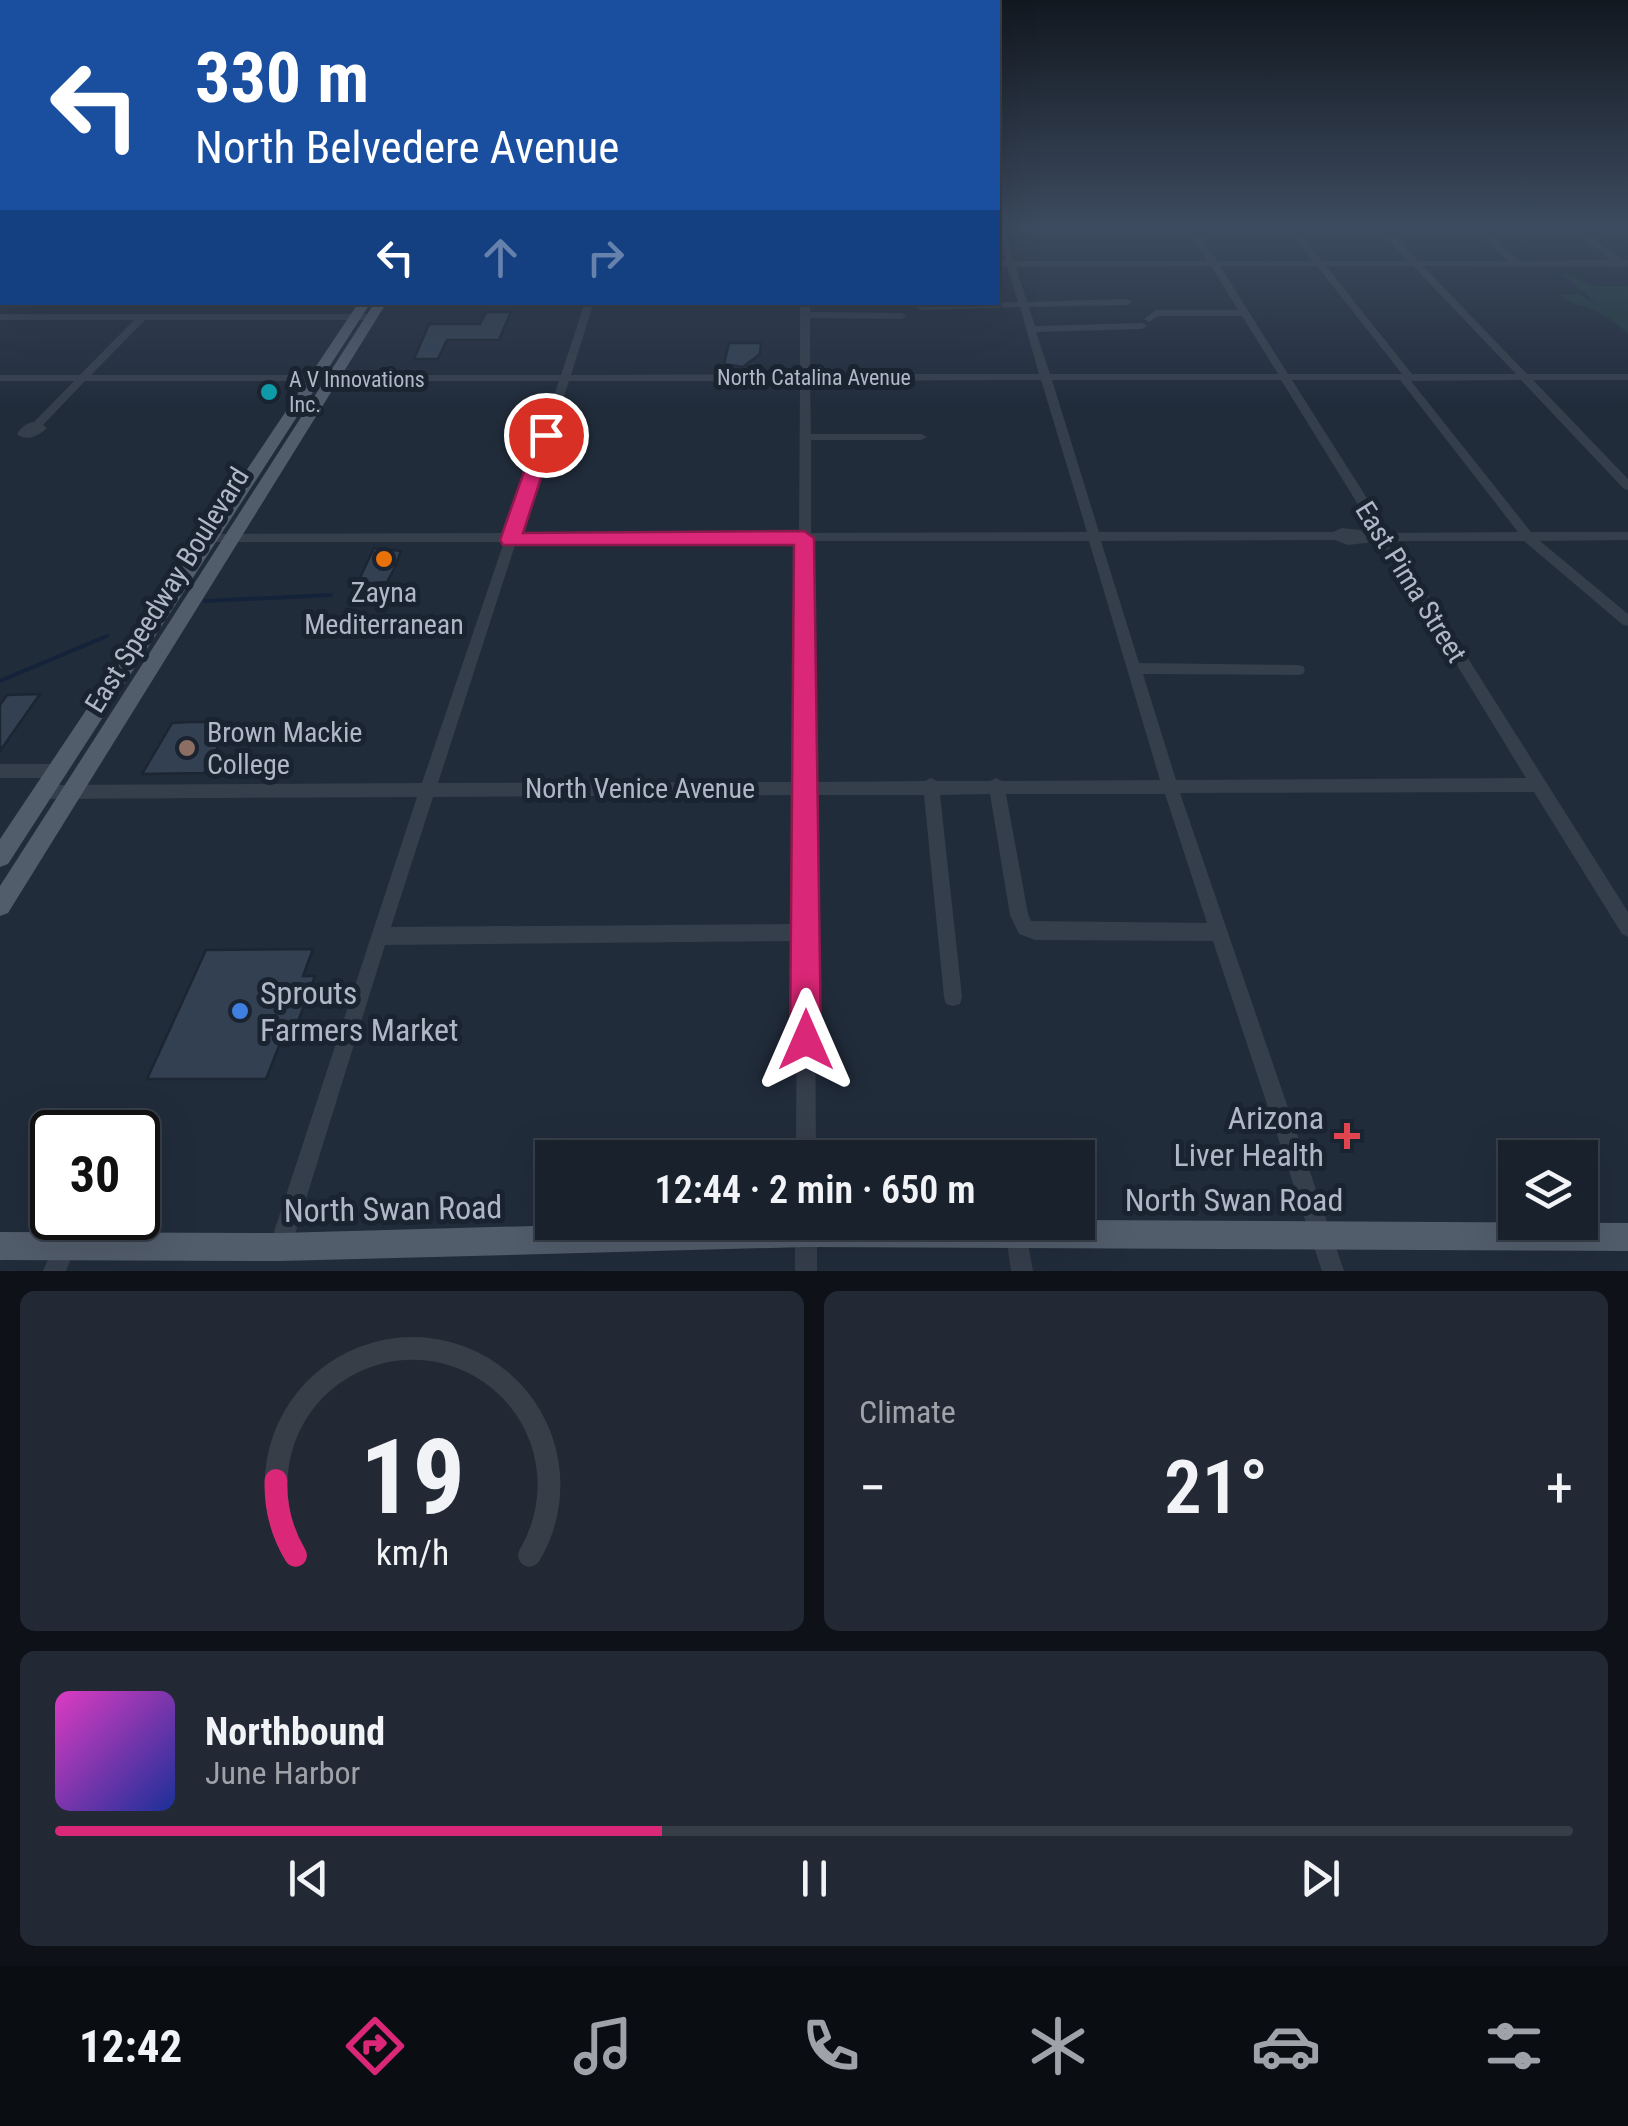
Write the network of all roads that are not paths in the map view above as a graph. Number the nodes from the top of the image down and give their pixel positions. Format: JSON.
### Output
{"nodes":[{"id":1,"x":1018,"y":287,"type":"edge"},
{"id":2,"x":1229,"y":287,"type":"edge"},
{"id":3,"x":1338,"y":287,"type":"edge"},
{"id":4,"x":1439,"y":287,"type":"edge"},
{"id":5,"x":1127,"y":302,"type":"dead end"},
{"id":6,"x":589,"y":305,"type":"edge"},
{"id":7,"x":1024,"y":305,"type":"junction"},
{"id":8,"x":922,"y":307,"type":"dead end"},
{"id":9,"x":805,"y":309,"type":"edge"},
{"id":10,"x":368,"y":310,"type":"edge"},
{"id":11,"x":1244,"y":312,"type":"junction"},
{"id":12,"x":902,"y":316,"type":"dead end"},
{"id":13,"x":0,"y":318,"type":"edge"},
{"id":14,"x":142,"y":318,"type":"junction"},
{"id":15,"x":1032,"y":329,"type":"junction"},
{"id":16,"x":805,"y":376,"type":"junction"},
{"id":17,"x":1047,"y":377,"type":"junction"},
{"id":18,"x":1284,"y":377,"type":"junction"},
{"id":19,"x":1524,"y":377,"type":"junction"},
{"id":20,"x":1628,"y":377,"type":"edge"},
{"id":21,"x":0,"y":378,"type":"edge"},
{"id":22,"x":84,"y":378,"type":"junction"},
{"id":23,"x":566,"y":378,"type":"junction"},
{"id":24,"x":1407,"y":378,"type":"junction"},
{"id":25,"x":324,"y":379,"type":"junction"},
{"id":26,"x":38,"y":425,"type":"dead end"},
{"id":27,"x":804,"y":437,"type":"junction"},
{"id":28,"x":921,"y":437,"type":"dead end"},
{"id":29,"x":1628,"y":486,"type":"edge"},
{"id":30,"x":1628,"y":536,"type":"edge"},
{"id":31,"x":1096,"y":537,"type":"junction"},
{"id":32,"x":1383,"y":537,"type":"junction"},
{"id":33,"x":1528,"y":537,"type":"junction"},
{"id":34,"x":210,"y":538,"type":"junction"},
{"id":35,"x":233,"y":538,"type":"junction"},
{"id":36,"x":804,"y":538,"type":"junction"},
{"id":37,"x":510,"y":540,"type":"junction"},
{"id":38,"x":1628,"y":621,"type":"edge"},
{"id":39,"x":1134,"y":668,"type":"junction"},
{"id":40,"x":1298,"y":670,"type":"dead end"},
{"id":41,"x":57,"y":770,"type":"junction"},
{"id":42,"x":0,"y":771,"type":"edge"},
{"id":43,"x":931,"y":785,"type":"junction"},
{"id":44,"x":996,"y":785,"type":"junction"},
{"id":45,"x":1537,"y":785,"type":"junction"},
{"id":46,"x":1170,"y":786,"type":"junction"},
{"id":47,"x":805,"y":788,"type":"junction"},
{"id":48,"x":429,"y":790,"type":"junction"},
{"id":49,"x":43,"y":792,"type":"junction"},
{"id":50,"x":72,"y":792,"type":"junction"},
{"id":51,"x":0,"y":858,"type":"edge"},
{"id":52,"x":0,"y":906,"type":"edge"},
{"id":53,"x":1628,"y":928,"type":"edge"},
{"id":54,"x":805,"y":932,"type":"junction"},
{"id":55,"x":1220,"y":932,"type":"junction"},
{"id":56,"x":379,"y":936,"type":"junction"},
{"id":57,"x":953,"y":997,"type":"dead end"},
{"id":58,"x":806,"y":1140,"type":"edge"},
{"id":59,"x":1322,"y":1235,"type":"junction"},
{"id":60,"x":1095,"y":1236,"type":"edge"},
{"id":61,"x":1628,"y":1237,"type":"edge"},
{"id":62,"x":535,"y":1238,"type":"edge"},
{"id":63,"x":806,"y":1240,"type":"edge"},
{"id":64,"x":1018,"y":1240,"type":"edge"},
{"id":65,"x":0,"y":1246,"type":"edge"},
{"id":66,"x":280,"y":1247,"type":"junction"},
{"id":67,"x":59,"y":1259,"type":"edge"},
{"id":68,"x":806,"y":1271,"type":"edge"},
{"id":69,"x":1022,"y":1271,"type":"edge"},
{"id":70,"x":1333,"y":1271,"type":"edge"}],
"edges":[{"from":1,"to":7,"type":"street"},
{"from":2,"to":11,"type":"street","name":"East Pima Street"},
{"from":3,"to":24,"type":"street"},
{"from":4,"to":19,"type":"street"},
{"from":5,"to":7,"type":"street"},
{"from":6,"to":23,"type":"street"},
{"from":7,"to":8,"type":"street"},
{"from":7,"to":15,"type":"street"},
{"from":9,"to":12,"type":"street"},
{"from":9,"to":16,"type":"street"},
{"from":10,"to":14,"type":"street"},
{"from":10,"to":25,"type":"main road","name":"East Speedway Boulevard"},
{"from":11,"to":15,"type":"street"},
{"from":11,"to":18,"type":"street","name":"East Pima Street"},
{"from":13,"to":14,"type":"street"},
{"from":14,"to":22,"type":"street"},
{"from":15,"to":17,"type":"street"},
{"from":16,"to":17,"type":"street","name":"North Catalina Avenue"},
{"from":16,"to":23,"type":"street","name":"North Catalina Avenue"},
{"from":16,"to":27,"type":"street"},
{"from":17,"to":18,"type":"street","name":"North Catalina Avenue"},
{"from":17,"to":31,"type":"street"},
{"from":18,"to":24,"type":"street","name":"North Catalina Avenue"},
{"from":18,"to":32,"type":"street","name":"East Pima Street"},
{"from":19,"to":20,"type":"street","name":"North Catalina Avenue"},
{"from":19,"to":24,"type":"street","name":"North Catalina Avenue"},
{"from":19,"to":29,"type":"street"},
{"from":21,"to":22,"type":"street","name":"North Catalina Avenue"},
{"from":22,"to":25,"type":"street","name":"North Catalina Avenue"},
{"from":22,"to":26,"type":"street"},
{"from":23,"to":25,"type":"street","name":"North Catalina Avenue"},
{"from":23,"to":37,"type":"street"},
{"from":24,"to":33,"type":"street"},
{"from":25,"to":34,"type":"main road","name":"East Speedway Boulevard"},
{"from":25,"to":35,"type":"main road","name":"East Speedway Boulevard"},
{"from":27,"to":28,"type":"street"},
{"from":27,"to":36,"type":"street"},
{"from":30,"to":33,"type":"street"},
{"from":31,"to":32,"type":"street"},
{"from":31,"to":36,"type":"street"},
{"from":31,"to":39,"type":"street"},
{"from":32,"to":33,"type":"street"},
{"from":32,"to":45,"type":"street","name":"East Pima Street"},
{"from":33,"to":38,"type":"street"},
{"from":34,"to":35,"type":"street"},
{"from":34,"to":41,"type":"main road","name":"East Speedway Boulevard"},
{"from":35,"to":37,"type":"street"},
{"from":35,"to":50,"type":"main road","name":"East Speedway Boulevard"},
{"from":36,"to":37,"type":"street"},
{"from":36,"to":47,"type":"street"},
{"from":37,"to":48,"type":"street"},
{"from":39,"to":40,"type":"street"},
{"from":39,"to":46,"type":"street"},
{"from":41,"to":42,"type":"street"},
{"from":41,"to":49,"type":"main road","name":"East Speedway Boulevard"},
{"from":43,"to":44,"type":"street","name":"North Venice Avenue"},
{"from":43,"to":47,"type":"street","name":"North Venice Avenue"},
{"from":43,"to":57,"type":"street"},
{"from":44,"to":46,"type":"street","name":"North Venice Avenue"},
{"from":44,"to":55,"type":"street"},
{"from":45,"to":46,"type":"street","name":"North Venice Avenue"},
{"from":45,"to":53,"type":"street","name":"East Pima Street"},
{"from":46,"to":55,"type":"street"},
{"from":47,"to":48,"type":"street","name":"North Venice Avenue"},
{"from":47,"to":54,"type":"street"},
{"from":48,"to":50,"type":"street","name":"North Venice Avenue"},
{"from":48,"to":56,"type":"street"},
{"from":49,"to":50,"type":"street","name":"North Venice Avenue"},
{"from":49,"to":51,"type":"main road","name":"East Speedway Boulevard"},
{"from":50,"to":52,"type":"main road","name":"East Speedway Boulevard"},
{"from":54,"to":56,"type":"street"},
{"from":54,"to":58,"type":"street"},
{"from":55,"to":59,"type":"street"},
{"from":56,"to":66,"type":"street"},
{"from":59,"to":60,"type":"main road","name":"North Swan Road"},
{"from":59,"to":61,"type":"main road","name":"North Swan Road"},
{"from":59,"to":70,"type":"street"},
{"from":62,"to":66,"type":"main road","name":"North Swan Road"},
{"from":63,"to":68,"type":"street"},
{"from":64,"to":69,"type":"street"},
{"from":65,"to":67,"type":"main road","name":"North Swan Road"},
{"from":66,"to":67,"type":"main road","name":"North Swan Road"}]}
